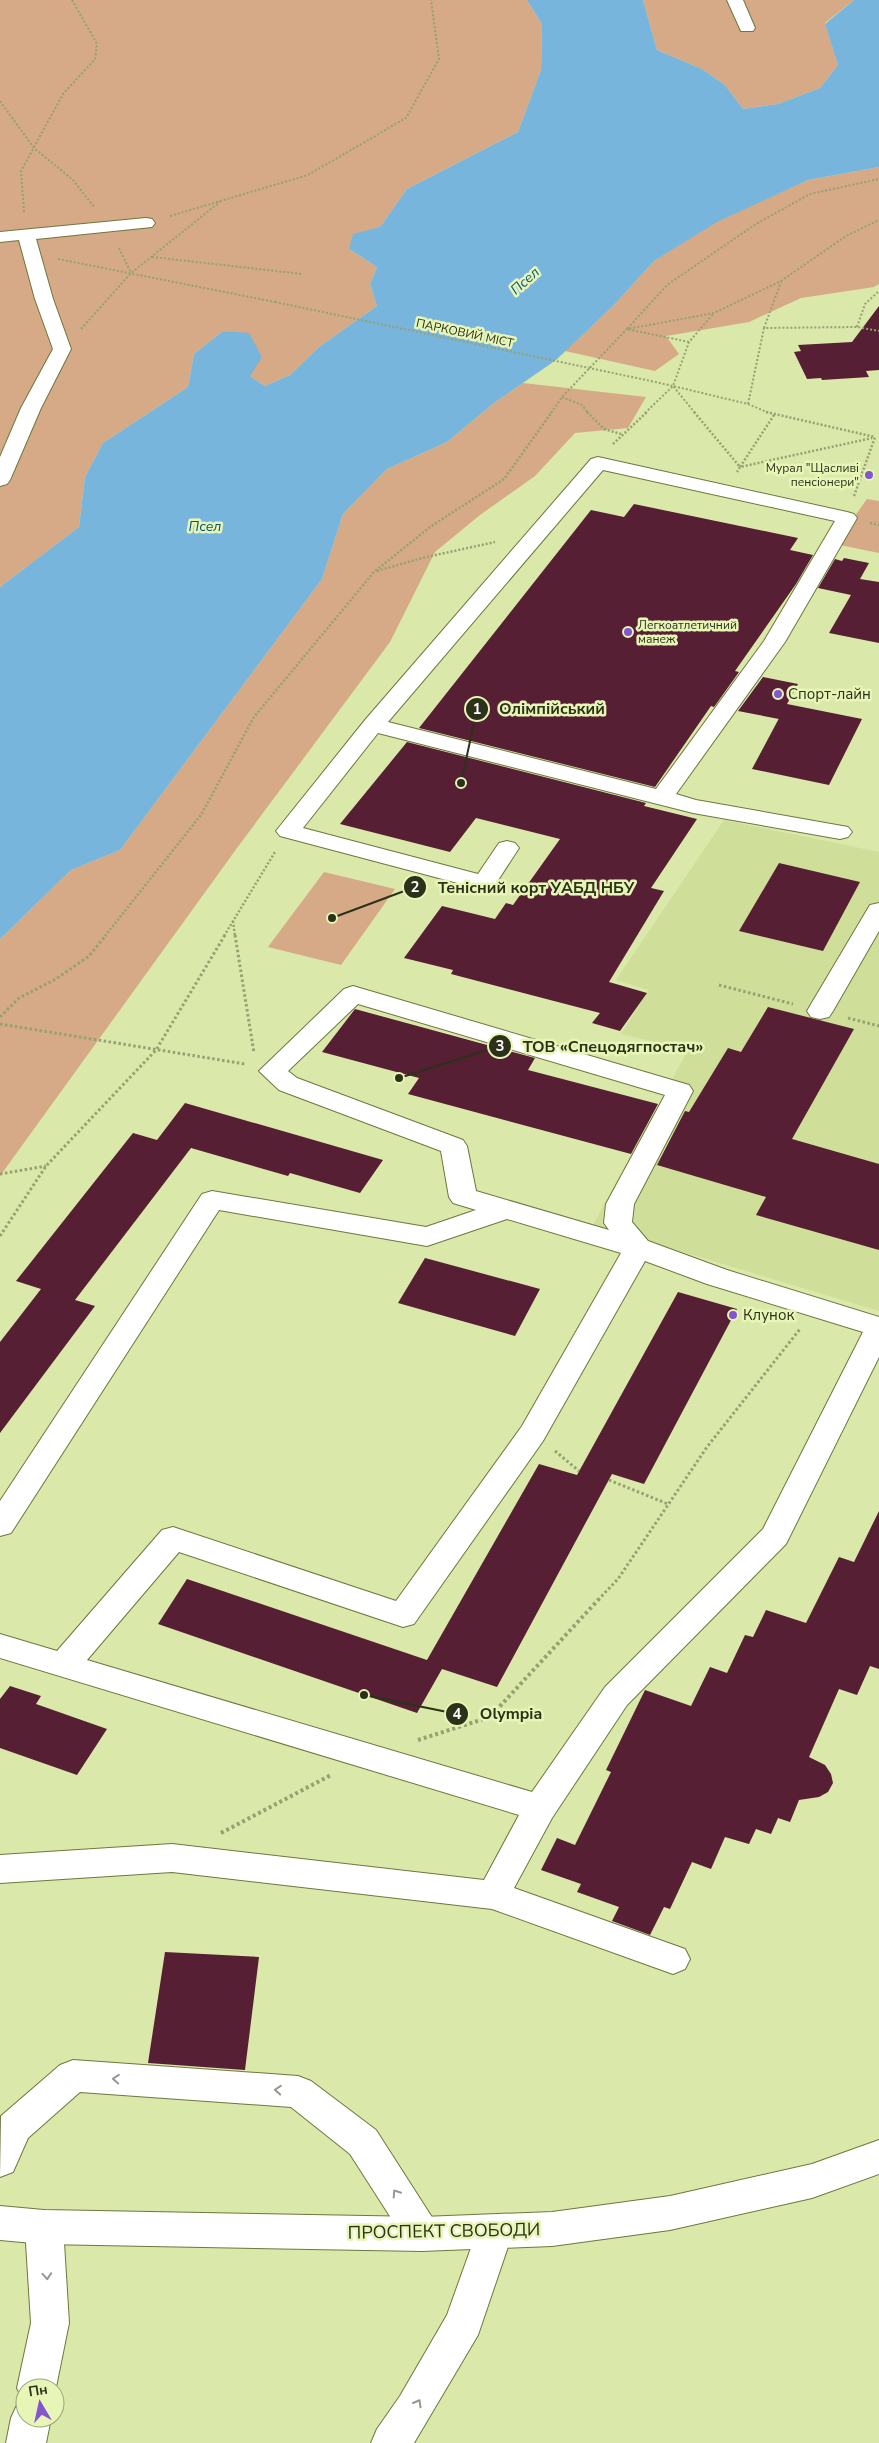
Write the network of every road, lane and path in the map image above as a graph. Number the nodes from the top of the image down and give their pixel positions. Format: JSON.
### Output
{"nodes":[{"id":1,"x":72,"y":0,"type":"edge"},
{"id":2,"x":431,"y":0,"type":"edge"},
{"id":3,"x":735,"y":0,"type":"edge"},
{"id":4,"x":748,"y":28,"type":"dead end"},
{"id":5,"x":0,"y":101,"type":"edge"},
{"id":6,"x":34,"y":148,"type":"junction"},
{"id":7,"x":879,"y":179,"type":"edge"},
{"id":8,"x":81,"y":191,"type":"dead end"},
{"id":9,"x":222,"y":201,"type":"junction"},
{"id":10,"x":879,"y":220,"type":"edge"},
{"id":11,"x":146,"y":224,"type":"joint"},
{"id":12,"x":0,"y":237,"type":"edge"},
{"id":13,"x":28,"y":245,"type":"junction"},
{"id":14,"x":151,"y":257,"type":"junction"},
{"id":15,"x":131,"y":274,"type":"junction"},
{"id":16,"x":302,"y":274,"type":"dead end"},
{"id":17,"x":781,"y":281,"type":"junction"},
{"id":18,"x":879,"y":290,"type":"edge"},
{"id":19,"x":714,"y":313,"type":"junction"},
{"id":20,"x":856,"y":327,"type":"junction"},
{"id":21,"x":627,"y":328,"type":"junction"},
{"id":22,"x":764,"y":328,"type":"junction"},
{"id":23,"x":879,"y":331,"type":"edge"},
{"id":24,"x":688,"y":342,"type":"junction"},
{"id":25,"x":62,"y":349,"type":"junction"},
{"id":26,"x":673,"y":386,"type":"junction"},
{"id":27,"x":562,"y":397,"type":"junction"},
{"id":28,"x":748,"y":404,"type":"junction"},
{"id":29,"x":774,"y":415,"type":"junction"},
{"id":30,"x":875,"y":437,"type":"junction"},
{"id":31,"x":740,"y":467,"type":"junction"},
{"id":32,"x":0,"y":480,"type":"edge"},
{"id":33,"x":847,"y":518,"type":"junction"},
{"id":34,"x":501,"y":536,"type":"dead end"},
{"id":35,"x":374,"y":572,"type":"junction"},
{"id":36,"x":373,"y":725,"type":"junction"},
{"id":37,"x":662,"y":797,"type":"junction"},
{"id":38,"x":288,"y":831,"type":"junction"},
{"id":39,"x":840,"y":832,"type":"dead end"},
{"id":40,"x":507,"y":848,"type":"dead end"},
{"id":41,"x":879,"y":910,"type":"edge"},
{"id":42,"x":233,"y":921,"type":"junction"},
{"id":43,"x":820,"y":1011,"type":"dead end"},
{"id":44,"x":0,"y":1017,"type":"edge"},
{"id":45,"x":0,"y":1024,"type":"edge"},
{"id":46,"x":156,"y":1050,"type":"junction"},
{"id":47,"x":271,"y":1070,"type":"junction"},
{"id":48,"x":46,"y":1166,"type":"junction"},
{"id":49,"x":0,"y":1174,"type":"edge"},
{"id":50,"x":507,"y":1209,"type":"junction"},
{"id":51,"x":0,"y":1236,"type":"edge"},
{"id":52,"x":638,"y":1248,"type":"junction"},
{"id":53,"x":817,"y":1307,"type":"junction"},
{"id":54,"x":879,"y":1328,"type":"edge"},
{"id":55,"x":609,"y":1480,"type":"dead end"},
{"id":56,"x":669,"y":1504,"type":"junction"},
{"id":57,"x":0,"y":1525,"type":"edge"},
{"id":58,"x":0,"y":1646,"type":"edge"},
{"id":59,"x":64,"y":1666,"type":"junction"},
{"id":60,"x":366,"y":1756,"type":"junction"},
{"id":61,"x":540,"y":1808,"type":"junction"},
{"id":62,"x":172,"y":1858,"type":"junction"},
{"id":63,"x":0,"y":1869,"type":"edge"},
{"id":64,"x":494,"y":1895,"type":"junction"},
{"id":65,"x":673,"y":1959,"type":"dead end"},
{"id":66,"x":879,"y":2156,"type":"edge"},
{"id":67,"x":0,"y":2160,"type":"edge"},
{"id":68,"x":0,"y":2223,"type":"edge"},
{"id":69,"x":44,"y":2227,"type":"junction"},
{"id":70,"x":494,"y":2232,"type":"junction"},
{"id":71,"x":422,"y":2234,"type":"junction"},
{"id":72,"x":39,"y":2378,"type":"edge"},
{"id":73,"x":29,"y":2428,"type":"edge"},
{"id":74,"x":26,"y":2443,"type":"edge"},
{"id":75,"x":391,"y":2443,"type":"edge"}],
"edges":[{"from":1,"to":6,"type":"path"},
{"from":2,"to":9,"type":"path"},
{"from":3,"to":4,"type":"street"},
{"from":5,"to":6,"type":"path"},
{"from":6,"to":8,"type":"path"},
{"from":6,"to":13,"type":"path"},
{"from":7,"to":21,"type":"path"},
{"from":9,"to":11,"type":"path"},
{"from":9,"to":14,"type":"path"},
{"from":10,"to":17,"type":"path"},
{"from":11,"to":13,"type":"street"},
{"from":12,"to":13,"type":"street"},
{"from":13,"to":15,"type":"path","name":"ПАРКОВИЙ МІСТ"},
{"from":13,"to":25,"type":"street"},
{"from":14,"to":15,"type":"path"},
{"from":14,"to":16,"type":"path"},
{"from":15,"to":25,"type":"path"},
{"from":15,"to":26,"type":"path","name":"ПАРКОВИЙ МІСТ","bridge":true},
{"from":17,"to":19,"type":"path"},
{"from":17,"to":22,"type":"path"},
{"from":18,"to":20,"type":"path"},
{"from":19,"to":21,"type":"path"},
{"from":19,"to":24,"type":"path"},
{"from":20,"to":22,"type":"path"},
{"from":20,"to":23,"type":"path"},
{"from":21,"to":24,"type":"path"},
{"from":21,"to":27,"type":"path"},
{"from":22,"to":28,"type":"path"},
{"from":24,"to":26,"type":"path"},
{"from":25,"to":32,"type":"street"},
{"from":26,"to":27,"type":"path"},
{"from":26,"to":28,"type":"path","name":"ПАРКОВИЙ МІСТ"},
{"from":26,"to":31,"type":"path"},
{"from":27,"to":35,"type":"path"},
{"from":28,"to":29,"type":"path","name":"ПАРКОВИЙ МІСТ"},
{"from":29,"to":30,"type":"path","name":"ПАРКОВИЙ МІСТ"},
{"from":29,"to":31,"type":"path"},
{"from":30,"to":31,"type":"path"},
{"from":30,"to":33,"type":"path"},
{"from":33,"to":36,"type":"street"},
{"from":33,"to":37,"type":"street"},
{"from":34,"to":35,"type":"path"},
{"from":35,"to":44,"type":"path"},
{"from":36,"to":37,"type":"street"},
{"from":36,"to":38,"type":"street"},
{"from":37,"to":39,"type":"street"},
{"from":38,"to":40,"type":"street"},
{"from":38,"to":42,"type":"path"},
{"from":41,"to":43,"type":"street"},
{"from":42,"to":46,"type":"path"},
{"from":42,"to":47,"type":"path"},
{"from":45,"to":46,"type":"path"},
{"from":46,"to":47,"type":"path"},
{"from":46,"to":48,"type":"path"},
{"from":47,"to":50,"type":"street"},
{"from":47,"to":52,"type":"street"},
{"from":48,"to":49,"type":"path"},
{"from":48,"to":51,"type":"path"},
{"from":50,"to":52,"type":"street"},
{"from":50,"to":57,"type":"street"},
{"from":52,"to":53,"type":"street"},
{"from":52,"to":59,"type":"street"},
{"from":53,"to":54,"type":"street"},
{"from":53,"to":56,"type":"path"},
{"from":54,"to":61,"type":"street"},
{"from":55,"to":56,"type":"path"},
{"from":56,"to":60,"type":"path"},
{"from":58,"to":59,"type":"street"},
{"from":59,"to":60,"type":"street"},
{"from":60,"to":61,"type":"street"},
{"from":60,"to":62,"type":"path"},
{"from":61,"to":64,"type":"street"},
{"from":62,"to":63,"type":"street"},
{"from":62,"to":64,"type":"street"},
{"from":64,"to":65,"type":"street"},
{"from":66,"to":70,"type":"street","name":"ПРОСПЕКТ СВОБОДИ"},
{"from":71,"to":67,"type":"street","one_way":true},
{"from":68,"to":69,"type":"street","name":"ПРОСПЕКТ СВОБОДИ"},
{"from":69,"to":71,"type":"street","name":"ПРОСПЕКТ СВОБОДИ"},
{"from":69,"to":72,"type":"street","one_way":true},
{"from":70,"to":71,"type":"street","name":"ПРОСПЕКТ СВОБОДИ"},
{"from":75,"to":70,"type":"street","one_way":true},
{"from":73,"to":74,"type":"street"}]}
